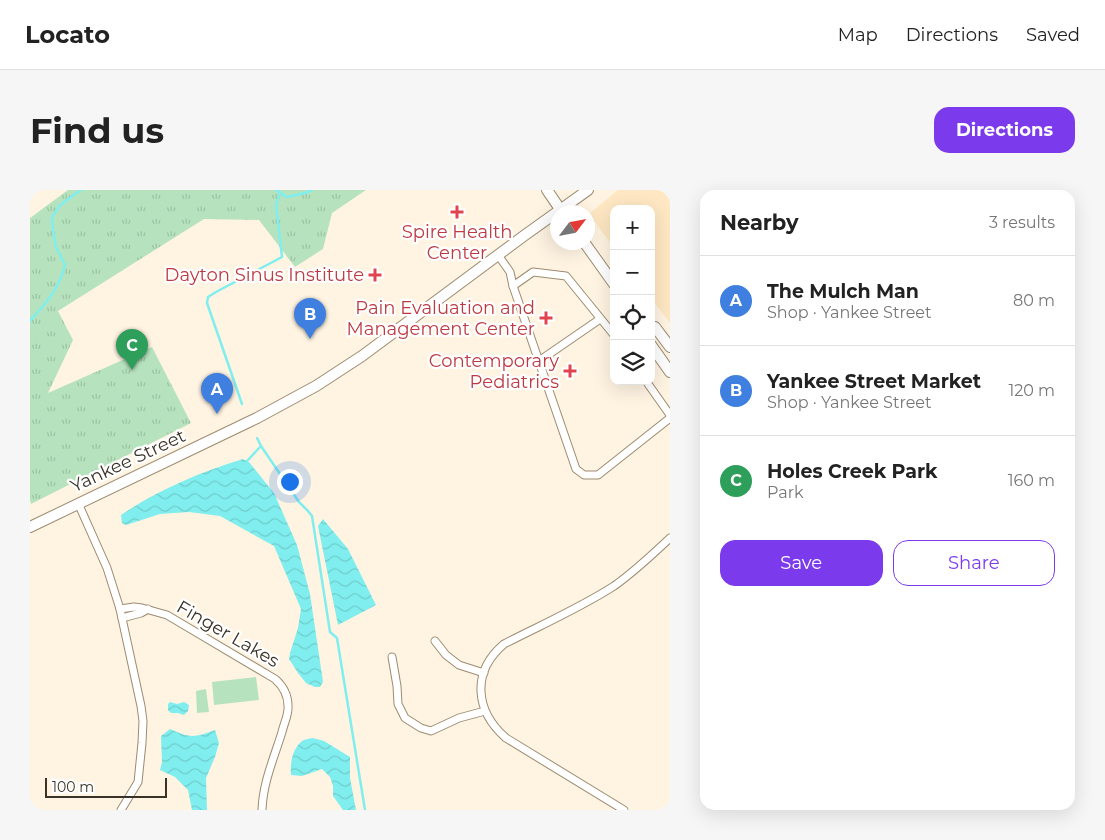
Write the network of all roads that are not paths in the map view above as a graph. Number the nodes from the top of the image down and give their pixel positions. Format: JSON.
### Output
{"nodes":[{"id":1,"x":547,"y":190,"type":"edge"},
{"id":2,"x":588,"y":190,"type":"edge"},
{"id":3,"x":557,"y":205,"type":"edge"},
{"id":4,"x":569,"y":205,"type":"edge"},
{"id":5,"x":550,"y":219,"type":"edge"},
{"id":6,"x":590,"y":250,"type":"edge"},
{"id":7,"x":498,"y":255,"type":"junction"},
{"id":8,"x":610,"y":278,"type":"edge"},
{"id":9,"x":513,"y":286,"type":"junction"},
{"id":10,"x":600,"y":318,"type":"junction"},
{"id":11,"x":655,"y":327,"type":"edge"},
{"id":12,"x":610,"y":330,"type":"edge"},
{"id":13,"x":670,"y":348,"type":"edge"},
{"id":14,"x":655,"y":351,"type":"edge"},
{"id":15,"x":539,"y":361,"type":"junction"},
{"id":16,"x":670,"y":372,"type":"edge"},
{"id":17,"x":649,"y":385,"type":"edge"},
{"id":18,"x":670,"y":416,"type":"edge"},
{"id":19,"x":78,"y":503,"type":"junction"},
{"id":20,"x":30,"y":527,"type":"edge"},
{"id":21,"x":670,"y":538,"type":"edge"},
{"id":22,"x":120,"y":609,"type":"junction"},
{"id":23,"x":148,"y":609,"type":"junction"},
{"id":24,"x":122,"y":618,"type":"junction"},
{"id":25,"x":435,"y":641,"type":"dead end"},
{"id":26,"x":392,"y":657,"type":"dead end"},
{"id":27,"x":484,"y":672,"type":"junction"},
{"id":28,"x":485,"y":711,"type":"junction"},
{"id":29,"x":121,"y":810,"type":"edge"},
{"id":30,"x":262,"y":810,"type":"edge"},
{"id":31,"x":624,"y":810,"type":"edge"}],
"edges":[{"from":1,"to":3,"type":"street"},
{"from":2,"to":4,"type":"street","name":"Yankee Street"},
{"from":5,"to":7,"type":"street","name":"Yankee Street"},
{"from":6,"to":8,"type":"street"},
{"from":7,"to":9,"type":"street"},
{"from":7,"to":19,"type":"street","name":"Yankee Street"},
{"from":9,"to":10,"type":"street"},
{"from":9,"to":15,"type":"street"},
{"from":10,"to":12,"type":"street"},
{"from":10,"to":15,"type":"street"},
{"from":11,"to":13,"type":"street"},
{"from":14,"to":16,"type":"street"},
{"from":15,"to":18,"type":"street"},
{"from":17,"to":18,"type":"street"},
{"from":19,"to":20,"type":"street","name":"Yankee Street"},
{"from":19,"to":22,"type":"street"},
{"from":21,"to":27,"type":"street"},
{"from":22,"to":23,"type":"street","name":"Finger Lakes"},
{"from":22,"to":24,"type":"street"},
{"from":23,"to":24,"type":"street","name":"Finger Lakes"},
{"from":23,"to":30,"type":"street","name":"Finger Lakes"},
{"from":24,"to":29,"type":"street"},
{"from":25,"to":27,"type":"street"},
{"from":26,"to":28,"type":"street"},
{"from":27,"to":28,"type":"street"},
{"from":28,"to":31,"type":"street"}]}
